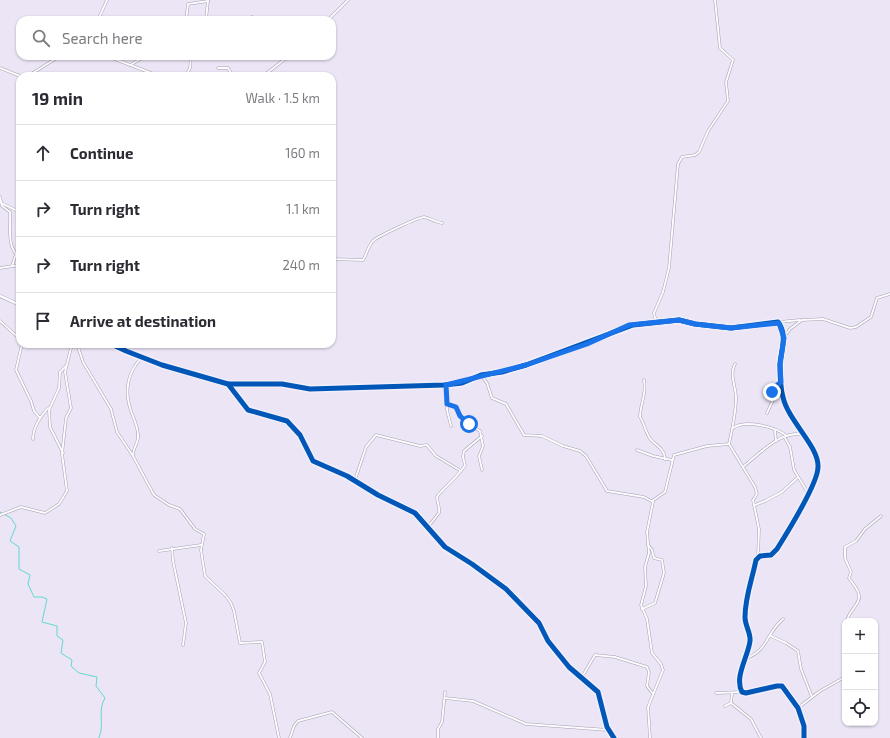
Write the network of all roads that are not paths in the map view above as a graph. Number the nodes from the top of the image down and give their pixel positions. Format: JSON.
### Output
{"nodes":[{"id":1,"x":107,"y":0,"type":"edge"},
{"id":2,"x":208,"y":0,"type":"edge"},
{"id":3,"x":348,"y":0,"type":"edge"},
{"id":4,"x":715,"y":0,"type":"edge"},
{"id":5,"x":100,"y":16,"type":"edge"},
{"id":6,"x":186,"y":16,"type":"edge"},
{"id":7,"x":206,"y":16,"type":"edge"},
{"id":8,"x":332,"y":16,"type":"edge"},
{"id":9,"x":54,"y":60,"type":"edge"},
{"id":10,"x":117,"y":60,"type":"edge"},
{"id":11,"x":139,"y":60,"type":"edge"},
{"id":12,"x":191,"y":60,"type":"edge"},
{"id":13,"x":283,"y":60,"type":"edge"},
{"id":14,"x":130,"y":65,"type":"junction"},
{"id":15,"x":0,"y":68,"type":"edge"},
{"id":16,"x":218,"y":68,"type":"dead end"},
{"id":17,"x":34,"y":72,"type":"edge"},
{"id":18,"x":148,"y":72,"type":"edge"},
{"id":19,"x":188,"y":72,"type":"edge"},
{"id":20,"x":230,"y":72,"type":"edge"},
{"id":21,"x":268,"y":72,"type":"edge"},
{"id":22,"x":16,"y":74,"type":"edge"},
{"id":23,"x":0,"y":197,"type":"edge"},
{"id":24,"x":1,"y":203,"type":"edge"},
{"id":25,"x":16,"y":210,"type":"edge"},
{"id":26,"x":442,"y":223,"type":"dead end"},
{"id":27,"x":16,"y":254,"type":"joint"},
{"id":28,"x":336,"y":259,"type":"edge"},
{"id":29,"x":12,"y":266,"type":"junction"},
{"id":30,"x":16,"y":266,"type":"edge"},
{"id":31,"x":0,"y":268,"type":"edge"},
{"id":32,"x":890,"y":294,"type":"edge"},
{"id":33,"x":0,"y":296,"type":"edge"},
{"id":34,"x":16,"y":303,"type":"edge"},
{"id":35,"x":0,"y":320,"type":"edge"},
{"id":36,"x":802,"y":320,"type":"junction"},
{"id":37,"x":659,"y":321,"type":"junction"},
{"id":38,"x":778,"y":322,"type":"junction"},
{"id":39,"x":16,"y":335,"type":"edge"},
{"id":40,"x":784,"y":338,"type":"junction"},
{"id":41,"x":21,"y":348,"type":"edge"},
{"id":42,"x":71,"y":348,"type":"edge"},
{"id":43,"x":78,"y":348,"type":"edge"},
{"id":44,"x":120,"y":348,"type":"edge"},
{"id":45,"x":142,"y":358,"type":"junction"},
{"id":46,"x":735,"y":364,"type":"dead end"},
{"id":47,"x":66,"y":365,"type":"junction"},
{"id":48,"x":481,"y":375,"type":"junction"},
{"id":49,"x":644,"y":380,"type":"dead end"},
{"id":50,"x":781,"y":382,"type":"junction"},
{"id":51,"x":228,"y":384,"type":"junction"},
{"id":52,"x":446,"y":385,"type":"junction"},
{"id":53,"x":447,"y":404,"type":"junction"},
{"id":54,"x":49,"y":407,"type":"junction"},
{"id":55,"x":767,"y":413,"type":"dead end"},
{"id":56,"x":40,"y":418,"type":"junction"},
{"id":57,"x":451,"y":426,"type":"dead end"},
{"id":58,"x":732,"y":429,"type":"junction"},
{"id":59,"x":775,"y":431,"type":"junction"},
{"id":60,"x":482,"y":436,"type":"junction"},
{"id":61,"x":803,"y":436,"type":"junction"},
{"id":62,"x":786,"y":437,"type":"junction"},
{"id":63,"x":33,"y":439,"type":"dead end"},
{"id":64,"x":776,"y":441,"type":"junction"},
{"id":65,"x":729,"y":444,"type":"junction"},
{"id":66,"x":637,"y":450,"type":"dead end"},
{"id":67,"x":63,"y":452,"type":"junction"},
{"id":68,"x":133,"y":456,"type":"junction"},
{"id":69,"x":665,"y":458,"type":"junction"},
{"id":70,"x":672,"y":460,"type":"junction"},
{"id":71,"x":744,"y":466,"type":"junction"},
{"id":72,"x":482,"y":470,"type":"dead end"},
{"id":73,"x":461,"y":471,"type":"junction"},
{"id":74,"x":798,"y":478,"type":"junction"},
{"id":75,"x":355,"y":480,"type":"junction"},
{"id":76,"x":808,"y":493,"type":"junction"},
{"id":77,"x":652,"y":501,"type":"junction"},
{"id":78,"x":755,"y":505,"type":"junction"},
{"id":79,"x":0,"y":515,"type":"edge"},
{"id":80,"x":881,"y":516,"type":"dead end"},
{"id":81,"x":427,"y":528,"type":"junction"},
{"id":82,"x":202,"y":545,"type":"junction"},
{"id":83,"x":648,"y":545,"type":"junction"},
{"id":84,"x":172,"y":548,"type":"junction"},
{"id":85,"x":159,"y":551,"type":"dead end"},
{"id":86,"x":758,"y":557,"type":"junction"},
{"id":87,"x":642,"y":609,"type":"junction"},
{"id":88,"x":848,"y":618,"type":"edge"},
{"id":89,"x":783,"y":619,"type":"dead end"},
{"id":90,"x":771,"y":636,"type":"junction"},
{"id":91,"x":183,"y":645,"type":"dead end"},
{"id":92,"x":745,"y":659,"type":"junction"},
{"id":93,"x":582,"y":677,"type":"junction"},
{"id":94,"x":842,"y":679,"type":"edge"},
{"id":95,"x":445,"y":692,"type":"dead end"},
{"id":96,"x":716,"y":692,"type":"dead end"},
{"id":97,"x":742,"y":692,"type":"junction"},
{"id":98,"x":732,"y":693,"type":"junction"},
{"id":99,"x":653,"y":694,"type":"junction"},
{"id":100,"x":812,"y":697,"type":"junction"},
{"id":101,"x":445,"y":698,"type":"junction"},
{"id":102,"x":731,"y":703,"type":"junction"},
{"id":103,"x":725,"y":706,"type":"dead end"},
{"id":104,"x":798,"y":708,"type":"junction"},
{"id":105,"x":608,"y":730,"type":"junction"},
{"id":106,"x":279,"y":738,"type":"edge"},
{"id":107,"x":290,"y":738,"type":"edge"},
{"id":108,"x":362,"y":738,"type":"edge"},
{"id":109,"x":438,"y":738,"type":"edge"},
{"id":110,"x":614,"y":738,"type":"edge"},
{"id":111,"x":650,"y":738,"type":"edge"},
{"id":112,"x":761,"y":738,"type":"edge"},
{"id":113,"x":804,"y":738,"type":"edge"}],
"edges":[{"from":1,"to":5,"type":"street"},
{"from":2,"to":6,"type":"street"},
{"from":2,"to":7,"type":"street"},
{"from":3,"to":8,"type":"street"},
{"from":4,"to":37,"type":"street"},
{"from":9,"to":17,"type":"street"},
{"from":10,"to":14,"type":"street"},
{"from":11,"to":14,"type":"street"},
{"from":12,"to":19,"type":"street"},
{"from":13,"to":21,"type":"street"},
{"from":14,"to":18,"type":"street"},
{"from":15,"to":22,"type":"street"},
{"from":16,"to":20,"type":"street"},
{"from":23,"to":24,"type":"street"},
{"from":24,"to":25,"type":"street"},
{"from":24,"to":27,"type":"street"},
{"from":26,"to":28,"type":"street"},
{"from":27,"to":29,"type":"street"},
{"from":29,"to":30,"type":"street"},
{"from":29,"to":31,"type":"street"},
{"from":32,"to":36,"type":"street"},
{"from":33,"to":34,"type":"street"},
{"from":35,"to":39,"type":"street"},
{"from":36,"to":38,"type":"street"},
{"from":36,"to":40,"type":"street"},
{"from":37,"to":38,"type":"street"},
{"from":37,"to":48,"type":"street"},
{"from":38,"to":40,"type":"street"},
{"from":40,"to":50,"type":"street"},
{"from":41,"to":56,"type":"street"},
{"from":42,"to":47,"type":"street"},
{"from":43,"to":68,"type":"street"},
{"from":44,"to":45,"type":"street"},
{"from":45,"to":51,"type":"street"},
{"from":45,"to":68,"type":"street"},
{"from":46,"to":58,"type":"street"},
{"from":47,"to":54,"type":"street"},
{"from":47,"to":67,"type":"street"},
{"from":48,"to":52,"type":"street"},
{"from":48,"to":77,"type":"street"},
{"from":49,"to":69,"type":"street"},
{"from":50,"to":55,"type":"street"},
{"from":50,"to":61,"type":"street"},
{"from":51,"to":52,"type":"street"},
{"from":51,"to":75,"type":"street"},
{"from":52,"to":53,"type":"street"},
{"from":53,"to":57,"type":"street"},
{"from":53,"to":60,"type":"street"},
{"from":54,"to":56,"type":"street"},
{"from":54,"to":67,"type":"street"},
{"from":56,"to":63,"type":"street"},
{"from":58,"to":59,"type":"street"},
{"from":58,"to":65,"type":"street"},
{"from":59,"to":62,"type":"street"},
{"from":59,"to":64,"type":"street"},
{"from":60,"to":72,"type":"street"},
{"from":60,"to":73,"type":"street"},
{"from":61,"to":62,"type":"street"},
{"from":61,"to":76,"type":"street"},
{"from":62,"to":64,"type":"street"},
{"from":62,"to":74,"type":"street"},
{"from":64,"to":71,"type":"street"},
{"from":65,"to":70,"type":"street"},
{"from":65,"to":71,"type":"street"},
{"from":66,"to":69,"type":"street"},
{"from":67,"to":79,"type":"street"},
{"from":68,"to":82,"type":"street"},
{"from":69,"to":70,"type":"street"},
{"from":70,"to":77,"type":"street"},
{"from":71,"to":78,"type":"street"},
{"from":73,"to":75,"type":"street"},
{"from":73,"to":81,"type":"street"},
{"from":74,"to":76,"type":"street"},
{"from":74,"to":78,"type":"street"},
{"from":75,"to":81,"type":"street"},
{"from":76,"to":86,"type":"street"},
{"from":77,"to":83,"type":"street"},
{"from":78,"to":86,"type":"street"},
{"from":80,"to":88,"type":"street"},
{"from":81,"to":93,"type":"street"},
{"from":82,"to":84,"type":"street"},
{"from":82,"to":106,"type":"street"},
{"from":83,"to":87,"type":"street"},
{"from":83,"to":87,"type":"street"},
{"from":84,"to":85,"type":"street"},
{"from":84,"to":91,"type":"street"},
{"from":86,"to":92,"type":"street"},
{"from":87,"to":99,"type":"street"},
{"from":89,"to":90,"type":"street"},
{"from":90,"to":92,"type":"street"},
{"from":90,"to":100,"type":"street"},
{"from":92,"to":97,"type":"street"},
{"from":93,"to":99,"type":"street"},
{"from":93,"to":105,"type":"street"},
{"from":94,"to":100,"type":"street"},
{"from":95,"to":101,"type":"street"},
{"from":96,"to":98,"type":"street"},
{"from":97,"to":98,"type":"street"},
{"from":97,"to":104,"type":"street"},
{"from":98,"to":102,"type":"street"},
{"from":99,"to":111,"type":"street"},
{"from":100,"to":104,"type":"street"},
{"from":101,"to":105,"type":"street"},
{"from":101,"to":109,"type":"street"},
{"from":102,"to":103,"type":"street"},
{"from":102,"to":112,"type":"street"},
{"from":104,"to":113,"type":"street"},
{"from":105,"to":110,"type":"street"},
{"from":107,"to":108,"type":"street"}]}
